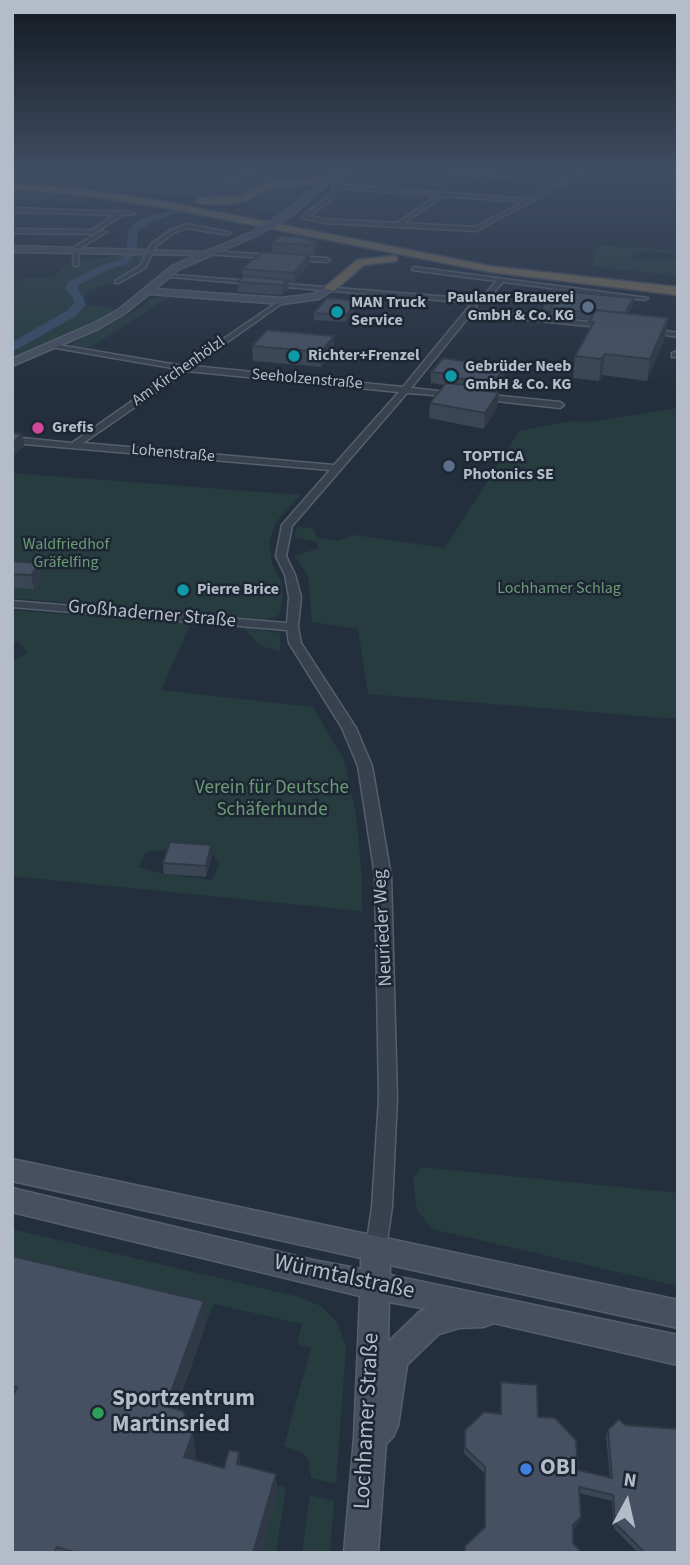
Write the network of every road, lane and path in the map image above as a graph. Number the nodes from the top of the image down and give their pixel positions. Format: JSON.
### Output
{"nodes":[{"id":1,"x":82,"y":245,"type":"edge"},
{"id":2,"x":156,"y":245,"type":"edge"},
{"id":3,"x":227,"y":245,"type":"edge"},
{"id":4,"x":328,"y":245,"type":"edge"},
{"id":5,"x":342,"y":245,"type":"edge"},
{"id":6,"x":371,"y":245,"type":"edge"},
{"id":7,"x":390,"y":245,"type":"edge"},
{"id":8,"x":419,"y":245,"type":"edge"},
{"id":9,"x":12,"y":249,"type":"edge"},
{"id":10,"x":74,"y":250,"type":"junction"},
{"id":11,"x":151,"y":252,"type":"junction"},
{"id":12,"x":162,"y":252,"type":"junction"},
{"id":13,"x":203,"y":255,"type":"junction"},
{"id":14,"x":183,"y":258,"type":"junction"},
{"id":15,"x":327,"y":260,"type":"dead end"},
{"id":16,"x":430,"y":263,"type":"junction"},
{"id":17,"x":76,"y":265,"type":"dead end"},
{"id":18,"x":351,"y":268,"type":"junction"},
{"id":19,"x":414,"y":269,"type":"dead end"},
{"id":20,"x":174,"y":277,"type":"dead end"},
{"id":21,"x":500,"y":281,"type":"junction"},
{"id":22,"x":117,"y":282,"type":"dead end"},
{"id":23,"x":330,"y":288,"type":"junction"},
{"id":24,"x":678,"y":289,"type":"edge"},
{"id":25,"x":147,"y":291,"type":"junction"},
{"id":26,"x":173,"y":293,"type":"junction"},
{"id":27,"x":645,"y":298,"type":"dead end"},
{"id":28,"x":282,"y":300,"type":"junction"},
{"id":29,"x":475,"y":301,"type":"junction"},
{"id":30,"x":134,"y":302,"type":"junction"},
{"id":31,"x":471,"y":312,"type":"junction"},
{"id":32,"x":619,"y":327,"type":"edge"},
{"id":33,"x":642,"y":329,"type":"edge"},
{"id":34,"x":678,"y":335,"type":"edge"},
{"id":35,"x":56,"y":346,"type":"junction"},
{"id":36,"x":12,"y":363,"type":"edge"},
{"id":37,"x":184,"y":368,"type":"junction"},
{"id":38,"x":406,"y":389,"type":"junction"},
{"id":39,"x":560,"y":405,"type":"dead end"},
{"id":40,"x":12,"y":440,"type":"edge"},
{"id":41,"x":76,"y":444,"type":"junction"},
{"id":42,"x":335,"y":468,"type":"junction"},
{"id":43,"x":12,"y":604,"type":"edge"},
{"id":44,"x":292,"y":627,"type":"junction"},
{"id":45,"x":12,"y":1170,"type":"edge"},
{"id":46,"x":12,"y":1200,"type":"edge"},
{"id":47,"x":376,"y":1248,"type":"junction"},
{"id":48,"x":373,"y":1285,"type":"junction"},
{"id":49,"x":510,"y":1312,"type":"junction"},
{"id":50,"x":678,"y":1314,"type":"edge"},
{"id":51,"x":430,"y":1322,"type":"joint"},
{"id":52,"x":678,"y":1350,"type":"edge"},
{"id":53,"x":370,"y":1438,"type":"junction"},
{"id":54,"x":361,"y":1553,"type":"edge"}],
"edges":[{"from":1,"to":10,"type":"street"},
{"from":2,"to":11,"type":"street"},
{"from":3,"to":13,"type":"main road","bridge":true},
{"from":4,"to":18,"type":"highway"},
{"from":5,"to":16,"type":"highway"},
{"from":6,"to":24,"type":"highway"},
{"from":7,"to":24,"type":"highway"},
{"from":8,"to":24,"type":"highway"},
{"from":9,"to":10,"type":"main road"},
{"from":10,"to":11,"type":"main road"},
{"from":10,"to":17,"type":"street"},
{"from":11,"to":12,"type":"main road"},
{"from":11,"to":22,"type":"street"},
{"from":12,"to":13,"type":"main road"},
{"from":12,"to":14,"type":"main road"},
{"from":13,"to":14,"type":"main road"},
{"from":13,"to":15,"type":"street"},
{"from":14,"to":25,"type":"main road"},
{"from":16,"to":18,"type":"highway"},
{"from":16,"to":24,"type":"highway"},
{"from":18,"to":23,"type":"highway"},
{"from":19,"to":21,"type":"street"},
{"from":20,"to":23,"type":"street"},
{"from":21,"to":27,"type":"street"},
{"from":21,"to":29,"type":"street"},
{"from":23,"to":28,"type":"main road"},
{"from":23,"to":29,"type":"street"},
{"from":25,"to":26,"type":"main road"},
{"from":25,"to":30,"type":"main road"},
{"from":26,"to":28,"type":"main road"},
{"from":26,"to":30,"type":"main road"},
{"from":28,"to":37,"type":"street","name":"Am Kirchenhölzl"},
{"from":29,"to":31,"type":"street"},
{"from":30,"to":35,"type":"main road"},
{"from":31,"to":32,"type":"street"},
{"from":31,"to":38,"type":"street"},
{"from":33,"to":34,"type":"street"},
{"from":35,"to":36,"type":"main road"},
{"from":35,"to":37,"type":"street","name":"Seeholzenstraße"},
{"from":37,"to":38,"type":"street","name":"Seeholzenstraße"},
{"from":37,"to":41,"type":"street","name":"Am Kirchenhölzl"},
{"from":38,"to":39,"type":"street","name":"Seeholzenstraße"},
{"from":38,"to":42,"type":"street"},
{"from":40,"to":41,"type":"street","name":"Lohenstraße"},
{"from":41,"to":42,"type":"street","name":"Lohenstraße"},
{"from":42,"to":44,"type":"street"},
{"from":43,"to":44,"type":"street","name":"Großhaderner Straße"},
{"from":44,"to":47,"type":"street","name":"Neurieder Weg"},
{"from":45,"to":47,"type":"main road","name":"Würmtalstraße"},
{"from":46,"to":48,"type":"main road","name":"Würmtalstraße"},
{"from":47,"to":48,"type":"main road","name":"Lochhamer Straße"},
{"from":47,"to":50,"type":"main road","name":"Würmtalstraße"},
{"from":48,"to":49,"type":"main road","name":"Würmtalstraße"},
{"from":48,"to":53,"type":"main road","name":"Lochhamer Straße"},
{"from":49,"to":51,"type":"main road"},
{"from":49,"to":52,"type":"main road","name":"Würmtalstraße"},
{"from":51,"to":53,"type":"main road"},
{"from":53,"to":54,"type":"main road","name":"Lochhamer Straße"}]}
